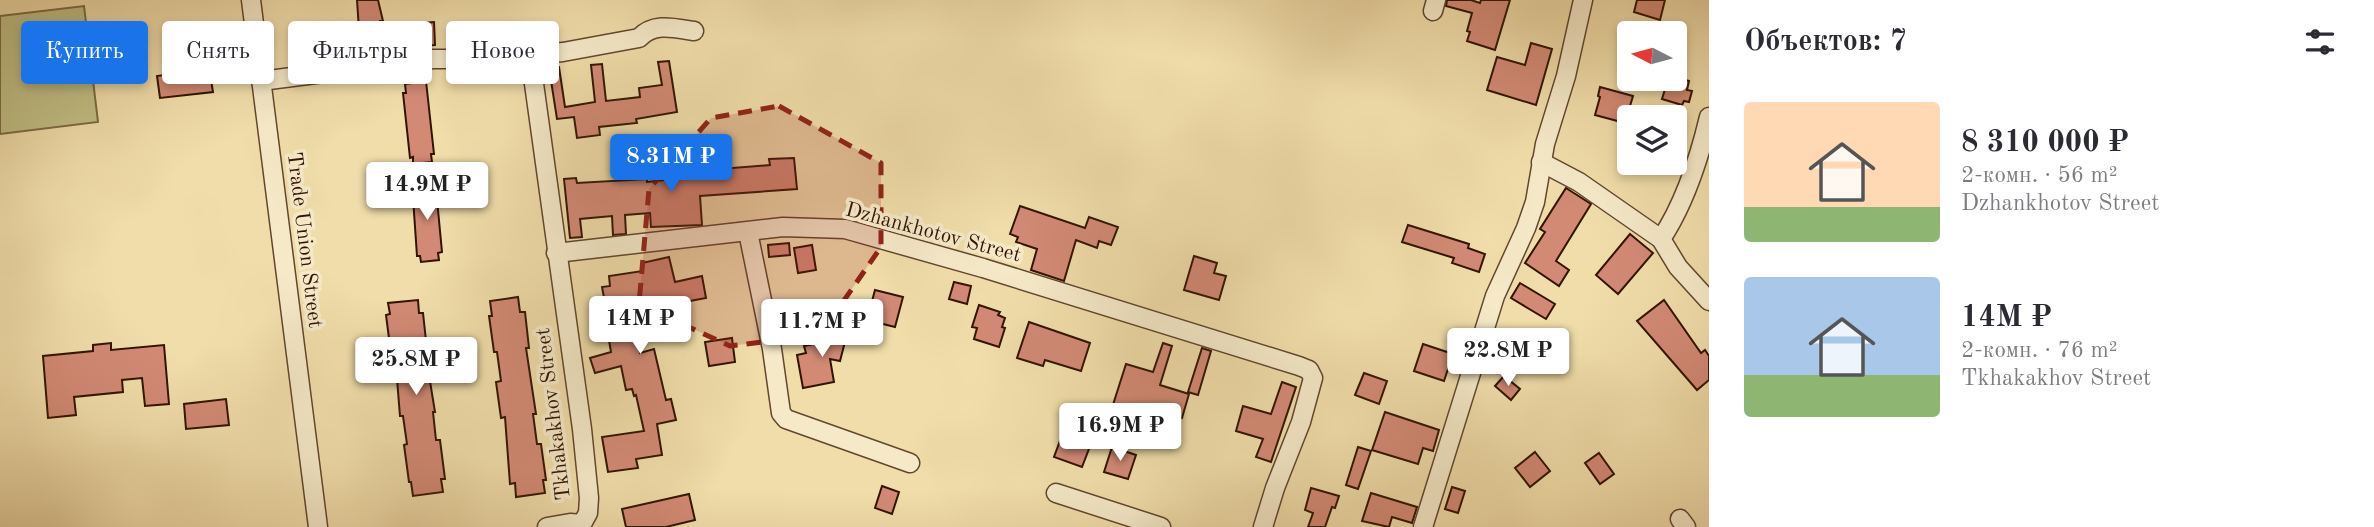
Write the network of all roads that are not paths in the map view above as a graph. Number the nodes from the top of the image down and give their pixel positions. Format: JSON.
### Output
{"nodes":[{"id":1,"x":251,"y":0,"type":"edge"},
{"id":2,"x":1583,"y":0,"type":"edge"},
{"id":3,"x":254,"y":21,"type":"edge"},
{"id":4,"x":694,"y":31,"type":"dead end"},
{"id":5,"x":559,"y":52,"type":"edge"},
{"id":6,"x":446,"y":59,"type":"edge"},
{"id":7,"x":274,"y":79,"type":"edge"},
{"id":8,"x":261,"y":84,"type":"edge"},
{"id":9,"x":534,"y":84,"type":"edge"},
{"id":10,"x":1709,"y":117,"type":"edge"},
{"id":11,"x":1541,"y":162,"type":"junction"},
{"id":12,"x":748,"y":232,"type":"junction"},
{"id":13,"x":1661,"y":239,"type":"junction"},
{"id":14,"x":556,"y":253,"type":"junction"},
{"id":15,"x":1709,"y":301,"type":"edge"},
{"id":16,"x":910,"y":463,"type":"dead end"},
{"id":17,"x":1056,"y":493,"type":"dead end"},
{"id":18,"x":584,"y":525,"type":"edge"},
{"id":19,"x":318,"y":527,"type":"edge"},
{"id":20,"x":547,"y":527,"type":"edge"},
{"id":21,"x":1161,"y":527,"type":"edge"},
{"id":22,"x":1263,"y":527,"type":"edge"},
{"id":23,"x":1423,"y":527,"type":"edge"}],
"edges":[{"from":1,"to":3,"type":"street","name":"Trade Union Street"},
{"from":2,"to":11,"type":"street"},
{"from":4,"to":5,"type":"street"},
{"from":6,"to":7,"type":"street"},
{"from":8,"to":19,"type":"street","name":"Trade Union Street"},
{"from":9,"to":14,"type":"street"},
{"from":10,"to":13,"type":"street"},
{"from":11,"to":13,"type":"street"},
{"from":11,"to":23,"type":"street"},
{"from":12,"to":14,"type":"street","name":"Dzhankhotov Street"},
{"from":12,"to":16,"type":"street"},
{"from":12,"to":22,"type":"street","name":"Dzhankhotov Street"},
{"from":13,"to":15,"type":"street"},
{"from":14,"to":18,"type":"street","name":"Tkhakakhov Street"},
{"from":17,"to":21,"type":"street"},
{"from":18,"to":20,"type":"street"}]}
